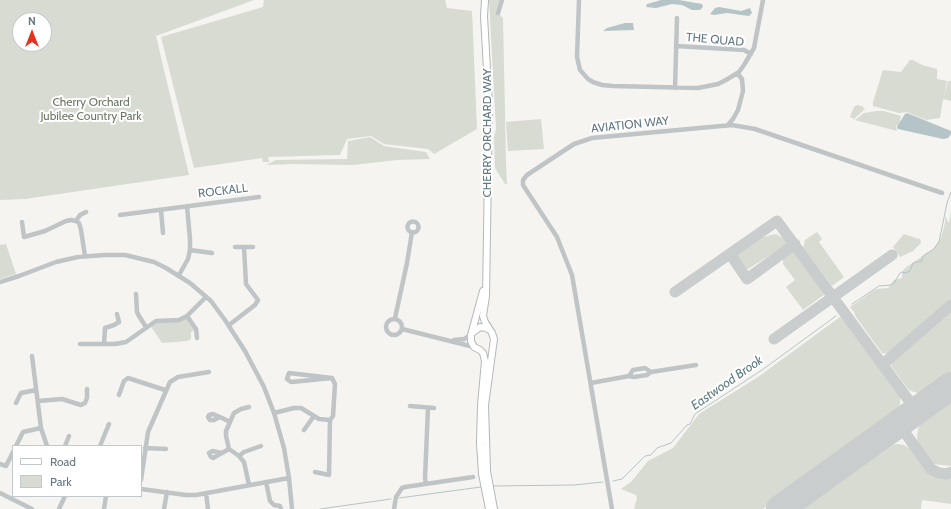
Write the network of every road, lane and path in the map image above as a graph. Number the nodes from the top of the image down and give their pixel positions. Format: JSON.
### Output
{"nodes":[{"id":1,"x":481,"y":0,"type":"edge"},
{"id":2,"x":485,"y":0,"type":"edge"},
{"id":3,"x":502,"y":0,"type":"edge"},
{"id":4,"x":579,"y":0,"type":"edge"},
{"id":5,"x":764,"y":0,"type":"edge"},
{"id":6,"x":498,"y":13,"type":"dead end"},
{"id":7,"x":484,"y":16,"type":"junction"},
{"id":8,"x":677,"y":18,"type":"dead end"},
{"id":9,"x":676,"y":46,"type":"junction"},
{"id":10,"x":751,"y":54,"type":"junction"},
{"id":11,"x":737,"y":73,"type":"junction"},
{"id":12,"x":675,"y":88,"type":"junction"},
{"id":13,"x":728,"y":125,"type":"junction"},
{"id":14,"x":942,"y":193,"type":"dead end"},
{"id":15,"x":259,"y":197,"type":"dead end"},
{"id":16,"x":187,"y":206,"type":"junction"},
{"id":17,"x":160,"y":210,"type":"junction"},
{"id":18,"x":86,"y":212,"type":"dead end"},
{"id":19,"x":120,"y":215,"type":"dead end"},
{"id":20,"x":76,"y":221,"type":"junction"},
{"id":21,"x":22,"y":222,"type":"dead end"},
{"id":22,"x":412,"y":232,"type":"dead end"},
{"id":23,"x":163,"y":233,"type":"dead end"},
{"id":24,"x":234,"y":247,"type":"dead end"},
{"id":25,"x":244,"y":247,"type":"junction"},
{"id":26,"x":253,"y":247,"type":"dead end"},
{"id":27,"x":190,"y":250,"type":"junction"},
{"id":28,"x":212,"y":253,"type":"dead end"},
{"id":29,"x":85,"y":256,"type":"junction"},
{"id":30,"x":486,"y":266,"type":"junction"},
{"id":31,"x":179,"y":275,"type":"junction"},
{"id":32,"x":0,"y":282,"type":"edge"},
{"id":33,"x":136,"y":294,"type":"dead end"},
{"id":34,"x":206,"y":297,"type":"junction"},
{"id":35,"x":117,"y":314,"type":"dead end"},
{"id":36,"x":186,"y":316,"type":"junction"},
{"id":37,"x":395,"y":318,"type":"junction"},
{"id":38,"x":229,"y":325,"type":"junction"},
{"id":39,"x":146,"y":327,"type":"junction"},
{"id":40,"x":402,"y":329,"type":"junction"},
{"id":41,"x":490,"y":330,"type":"junction"},
{"id":42,"x":472,"y":334,"type":"junction"},
{"id":43,"x":197,"y":338,"type":"dead end"},
{"id":44,"x":450,"y":341,"type":"junction"},
{"id":45,"x":493,"y":342,"type":"junction"},
{"id":46,"x":80,"y":344,"type":"dead end"},
{"id":47,"x":104,"y":344,"type":"junction"},
{"id":48,"x":477,"y":348,"type":"junction"},
{"id":49,"x":32,"y":356,"type":"dead end"},
{"id":50,"x":696,"y":366,"type":"dead end"},
{"id":51,"x":209,"y":372,"type":"dead end"},
{"id":52,"x":651,"y":372,"type":"junction"},
{"id":53,"x":629,"y":376,"type":"junction"},
{"id":54,"x":332,"y":378,"type":"junction"},
{"id":55,"x":591,"y":383,"type":"junction"},
{"id":56,"x":87,"y":389,"type":"dead end"},
{"id":57,"x":36,"y":390,"type":"junction"},
{"id":58,"x":165,"y":390,"type":"junction"},
{"id":59,"x":119,"y":395,"type":"dead end"},
{"id":60,"x":38,"y":401,"type":"junction"},
{"id":61,"x":16,"y":403,"type":"dead end"},
{"id":62,"x":410,"y":406,"type":"dead end"},
{"id":63,"x":249,"y":408,"type":"dead end"},
{"id":64,"x":428,"y":408,"type":"junction"},
{"id":65,"x":434,"y":408,"type":"dead end"},
{"id":66,"x":274,"y":413,"type":"junction"},
{"id":67,"x":314,"y":416,"type":"junction"},
{"id":68,"x":220,"y":417,"type":"dead end"},
{"id":69,"x":330,"y":420,"type":"junction"},
{"id":70,"x":230,"y":422,"type":"junction"},
{"id":71,"x":109,"y":424,"type":"dead end"},
{"id":72,"x":41,"y":428,"type":"junction"},
{"id":73,"x":304,"y":430,"type":"dead end"},
{"id":74,"x":69,"y":436,"type":"dead end"},
{"id":75,"x":16,"y":445,"type":"edge"},
{"id":76,"x":47,"y":445,"type":"edge"},
{"id":77,"x":65,"y":445,"type":"edge"},
{"id":78,"x":100,"y":445,"type":"edge"},
{"id":79,"x":261,"y":446,"type":"dead end"},
{"id":80,"x":145,"y":448,"type":"junction"},
{"id":81,"x":166,"y":449,"type":"dead end"},
{"id":82,"x":229,"y":449,"type":"junction"},
{"id":83,"x":222,"y":453,"type":"dead end"},
{"id":84,"x":12,"y":455,"type":"edge"},
{"id":85,"x":239,"y":456,"type":"junction"},
{"id":86,"x":142,"y":463,"type":"edge"},
{"id":87,"x":0,"y":464,"type":"edge"},
{"id":88,"x":315,"y":472,"type":"dead end"},
{"id":89,"x":473,"y":477,"type":"dead end"},
{"id":90,"x":289,"y":478,"type":"junction"},
{"id":91,"x":266,"y":482,"type":"junction"},
{"id":92,"x":426,"y":484,"type":"junction"},
{"id":93,"x":249,"y":485,"type":"junction"},
{"id":94,"x":142,"y":489,"type":"edge"},
{"id":95,"x":167,"y":492,"type":"junction"},
{"id":96,"x":0,"y":493,"type":"edge"},
{"id":97,"x":206,"y":493,"type":"junction"},
{"id":98,"x":65,"y":497,"type":"edge"},
{"id":99,"x":106,"y":497,"type":"edge"},
{"id":100,"x":20,"y":503,"type":"junction"},
{"id":101,"x":17,"y":508,"type":"edge"},
{"id":102,"x":32,"y":509,"type":"edge"},
{"id":103,"x":59,"y":509,"type":"edge"},
{"id":104,"x":104,"y":509,"type":"edge"},
{"id":105,"x":164,"y":509,"type":"edge"},
{"id":106,"x":208,"y":509,"type":"edge"},
{"id":107,"x":281,"y":509,"type":"edge"},
{"id":108,"x":292,"y":509,"type":"edge"},
{"id":109,"x":394,"y":509,"type":"edge"},
{"id":110,"x":489,"y":509,"type":"edge"},
{"id":111,"x":494,"y":509,"type":"edge"},
{"id":112,"x":612,"y":509,"type":"edge"}],
"edges":[{"from":1,"to":7,"type":"main road"},
{"from":2,"to":7,"type":"main road","name":"CHERRY ORCHARD WAY"},
{"from":3,"to":6,"type":"street"},
{"from":4,"to":12,"type":"street"},
{"from":5,"to":10,"type":"street"},
{"from":7,"to":30,"type":"main road","name":"CHERRY ORCHARD WAY"},
{"from":8,"to":9,"type":"street","name":"THE QUAD"},
{"from":9,"to":10,"type":"street","name":"THE QUAD"},
{"from":9,"to":12,"type":"street","name":"THE QUAD"},
{"from":10,"to":11,"type":"street"},
{"from":11,"to":12,"type":"street"},
{"from":11,"to":13,"type":"street"},
{"from":13,"to":14,"type":"street","name":"AVIATION WAY"},
{"from":13,"to":55,"type":"street","name":"AVIATION WAY"},
{"from":15,"to":16,"type":"street","name":"ROCKALL"},
{"from":16,"to":17,"type":"street"},
{"from":16,"to":27,"type":"street","name":"ROCKALL"},
{"from":17,"to":19,"type":"street"},
{"from":17,"to":23,"type":"street"},
{"from":18,"to":20,"type":"street"},
{"from":20,"to":21,"type":"street"},
{"from":20,"to":29,"type":"street"},
{"from":22,"to":37,"type":"street"},
{"from":24,"to":25,"type":"street"},
{"from":25,"to":26,"type":"street"},
{"from":25,"to":38,"type":"street"},
{"from":27,"to":28,"type":"street"},
{"from":27,"to":31,"type":"street","name":"ROCKALL"},
{"from":29,"to":31,"type":"street"},
{"from":29,"to":32,"type":"street"},
{"from":30,"to":41,"type":"main road","name":"CHERRY ORCHARD WAY"},
{"from":30,"to":42,"type":"main road","name":"CHERRY ORCHARD WAY"},
{"from":31,"to":34,"type":"street"},
{"from":33,"to":39,"type":"street"},
{"from":34,"to":36,"type":"street"},
{"from":34,"to":38,"type":"street"},
{"from":35,"to":47,"type":"street"},
{"from":36,"to":39,"type":"street"},
{"from":36,"to":43,"type":"street"},
{"from":37,"to":40,"type":"street"},
{"from":37,"to":40,"type":"street"},
{"from":38,"to":66,"type":"street"},
{"from":39,"to":47,"type":"street"},
{"from":40,"to":44,"type":"street"},
{"from":41,"to":42,"type":"main road"},
{"from":41,"to":45,"type":"main road","name":"CHERRY ORCHARD WAY"},
{"from":42,"to":44,"type":"street"},
{"from":42,"to":48,"type":"main road","name":"CHERRY ORCHARD WAY"},
{"from":44,"to":48,"type":"street"},
{"from":45,"to":48,"type":"main road"},
{"from":45,"to":111,"type":"main road","name":"CHERRY ORCHARD WAY"},
{"from":46,"to":47,"type":"street"},
{"from":48,"to":110,"type":"main road","name":"CHERRY ORCHARD WAY"},
{"from":49,"to":57,"type":"street"},
{"from":50,"to":52,"type":"street"},
{"from":51,"to":58,"type":"street"},
{"from":52,"to":53,"type":"street"},
{"from":52,"to":53,"type":"street"},
{"from":53,"to":55,"type":"street"},
{"from":54,"to":54,"type":"street"},
{"from":54,"to":69,"type":"street"},
{"from":55,"to":112,"type":"street","name":"AVIATION WAY"},
{"from":56,"to":60,"type":"street"},
{"from":57,"to":60,"type":"street"},
{"from":57,"to":61,"type":"street"},
{"from":58,"to":59,"type":"street"},
{"from":58,"to":80,"type":"street"},
{"from":60,"to":72,"type":"street"},
{"from":62,"to":64,"type":"street"},
{"from":63,"to":70,"type":"street"},
{"from":64,"to":65,"type":"street"},
{"from":64,"to":92,"type":"street"},
{"from":66,"to":67,"type":"street"},
{"from":66,"to":90,"type":"street"},
{"from":67,"to":69,"type":"street"},
{"from":67,"to":73,"type":"street"},
{"from":68,"to":70,"type":"street"},
{"from":69,"to":88,"type":"street"},
{"from":70,"to":82,"type":"street"},
{"from":71,"to":78,"type":"street"},
{"from":72,"to":75,"type":"street"},
{"from":72,"to":76,"type":"street"},
{"from":74,"to":77,"type":"street"},
{"from":79,"to":85,"type":"street"},
{"from":80,"to":81,"type":"street"},
{"from":80,"to":86,"type":"street"},
{"from":82,"to":83,"type":"street"},
{"from":82,"to":85,"type":"street"},
{"from":84,"to":87,"type":"street"},
{"from":85,"to":93,"type":"street"},
{"from":89,"to":92,"type":"street"},
{"from":90,"to":91,"type":"street"},
{"from":90,"to":108,"type":"street"},
{"from":91,"to":93,"type":"street"},
{"from":91,"to":107,"type":"street"},
{"from":92,"to":109,"type":"street"},
{"from":93,"to":97,"type":"street"},
{"from":94,"to":95,"type":"street"},
{"from":95,"to":97,"type":"street"},
{"from":95,"to":105,"type":"street"},
{"from":96,"to":100,"type":"street"},
{"from":97,"to":106,"type":"street"},
{"from":98,"to":103,"type":"street"},
{"from":99,"to":104,"type":"street"},
{"from":100,"to":101,"type":"street"},
{"from":100,"to":102,"type":"street"}]}
